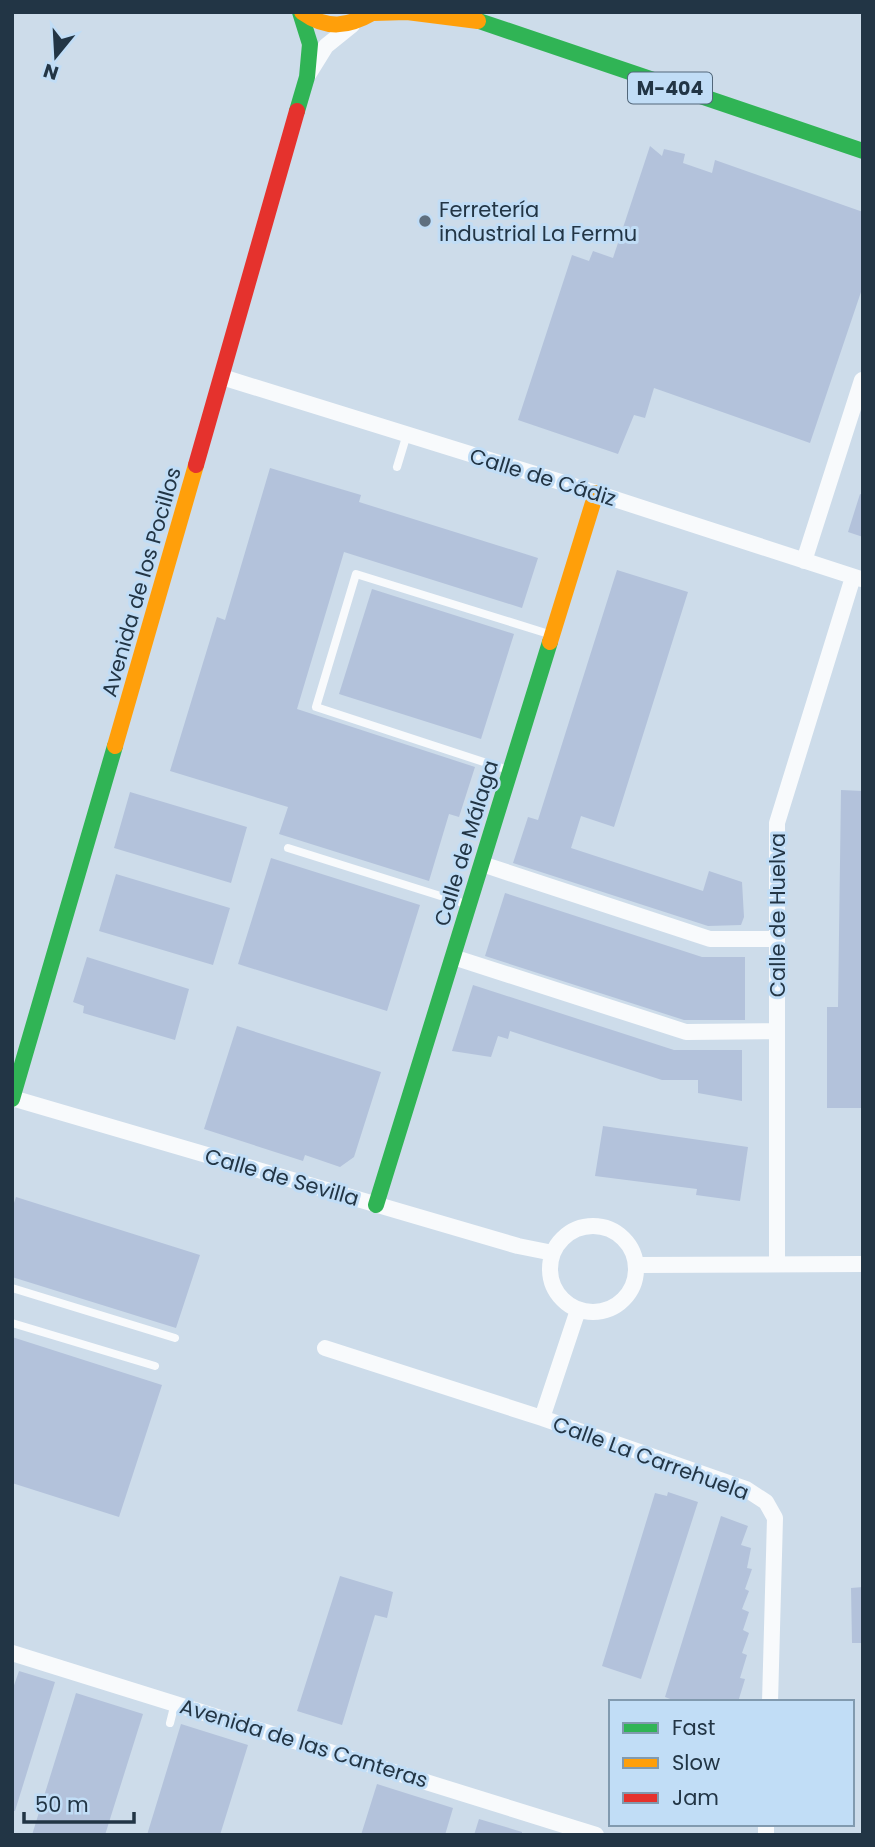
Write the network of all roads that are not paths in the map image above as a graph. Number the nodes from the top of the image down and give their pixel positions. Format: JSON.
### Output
{"nodes":[{"id":1,"x":301,"y":12,"type":"edge"},
{"id":2,"x":463,"y":12,"type":"edge"},
{"id":3,"x":373,"y":13,"type":"edge"},
{"id":4,"x":479,"y":21,"type":"junction"},
{"id":5,"x":352,"y":25,"type":"junction"},
{"id":6,"x":307,"y":77,"type":"junction"},
{"id":7,"x":863,"y":151,"type":"edge"},
{"id":8,"x":222,"y":377,"type":"junction"},
{"id":9,"x":862,"y":380,"type":"edge"},
{"id":10,"x":407,"y":434,"type":"junction"},
{"id":11,"x":397,"y":467,"type":"dead end"},
{"id":12,"x":596,"y":493,"type":"junction"},
{"id":13,"x":804,"y":561,"type":"junction"},
{"id":14,"x":858,"y":578,"type":"edge"},
{"id":15,"x":553,"y":636,"type":"junction"},
{"id":16,"x":511,"y":771,"type":"junction"},
{"id":17,"x":288,"y":848,"type":"dead end"},
{"id":18,"x":482,"y":864,"type":"junction"},
{"id":19,"x":469,"y":905,"type":"junction"},
{"id":20,"x":777,"y":939,"type":"junction"},
{"id":21,"x":453,"y":957,"type":"junction"},
{"id":22,"x":777,"y":1031,"type":"junction"},
{"id":23,"x":12,"y":1098,"type":"edge"},
{"id":24,"x":376,"y":1205,"type":"junction"},
{"id":25,"x":552,"y":1253,"type":"junction"},
{"id":26,"x":777,"y":1264,"type":"junction"},
{"id":27,"x":863,"y":1264,"type":"edge"},
{"id":28,"x":637,"y":1265,"type":"junction"},
{"id":29,"x":12,"y":1287,"type":"edge"},
{"id":30,"x":578,"y":1310,"type":"junction"},
{"id":31,"x":12,"y":1323,"type":"edge"},
{"id":32,"x":175,"y":1338,"type":"dead end"},
{"id":33,"x":325,"y":1348,"type":"dead end"},
{"id":34,"x":155,"y":1366,"type":"dead end"},
{"id":35,"x":542,"y":1418,"type":"junction"},
{"id":36,"x":12,"y":1653,"type":"edge"},
{"id":37,"x":770,"y":1700,"type":"edge"},
{"id":38,"x":175,"y":1703,"type":"junction"},
{"id":39,"x":170,"y":1723,"type":"dead end"},
{"id":40,"x":596,"y":1835,"type":"edge"}],
"edges":[{"from":1,"to":5,"type":"street"},
{"from":1,"to":6,"type":"street","name":"Avenida de los Pocillos"},
{"from":2,"to":4,"type":"street","number":"M-404"},
{"from":3,"to":4,"type":"street","number":"M-404"},
{"from":3,"to":5,"type":"street","number":"M-404"},
{"from":4,"to":7,"type":"street","number":"M-404"},
{"from":5,"to":6,"type":"street"},
{"from":6,"to":8,"type":"street","name":"Avenida de los Pocillos"},
{"from":8,"to":10,"type":"street","name":"Calle de Cádiz"},
{"from":8,"to":23,"type":"street","name":"Avenida de los Pocillos"},
{"from":9,"to":13,"type":"street"},
{"from":10,"to":11,"type":"lane"},
{"from":10,"to":12,"type":"street","name":"Calle de Cádiz"},
{"from":12,"to":13,"type":"street","name":"Calle de Cádiz"},
{"from":12,"to":15,"type":"street","name":"Calle de Málaga"},
{"from":13,"to":14,"type":"street","name":"Calle de Cádiz"},
{"from":14,"to":20,"type":"street","name":"Calle de Huelva"},
{"from":15,"to":16,"type":"street","name":"Calle de Málaga"},
{"from":15,"to":16,"type":"lane"},
{"from":16,"to":18,"type":"street","name":"Calle de Málaga"},
{"from":17,"to":19,"type":"lane"},
{"from":18,"to":19,"type":"street","name":"Calle de Málaga"},
{"from":18,"to":20,"type":"street"},
{"from":19,"to":21,"type":"street","name":"Calle de Málaga"},
{"from":20,"to":22,"type":"street","name":"Calle de Huelva"},
{"from":21,"to":22,"type":"street"},
{"from":21,"to":24,"type":"street","name":"Calle de Málaga"},
{"from":22,"to":26,"type":"street","name":"Calle de Huelva"},
{"from":23,"to":24,"type":"street","name":"Calle de Sevilla"},
{"from":24,"to":25,"type":"street","name":"Calle de Sevilla"},
{"from":25,"to":28,"type":"street"},
{"from":25,"to":30,"type":"street"},
{"from":26,"to":27,"type":"street"},
{"from":26,"to":28,"type":"street"},
{"from":28,"to":30,"type":"street"},
{"from":29,"to":32,"type":"lane"},
{"from":30,"to":35,"type":"street","name":"Calle La Carrehuela"},
{"from":31,"to":34,"type":"lane"},
{"from":33,"to":35,"type":"street","name":"Calle La Carrehuela"},
{"from":35,"to":37,"type":"street","name":"Calle La Carrehuela"},
{"from":36,"to":38,"type":"street","name":"Avenida de las Canteras"},
{"from":38,"to":39,"type":"lane"},
{"from":38,"to":40,"type":"street","name":"Avenida de las Canteras"}]}
